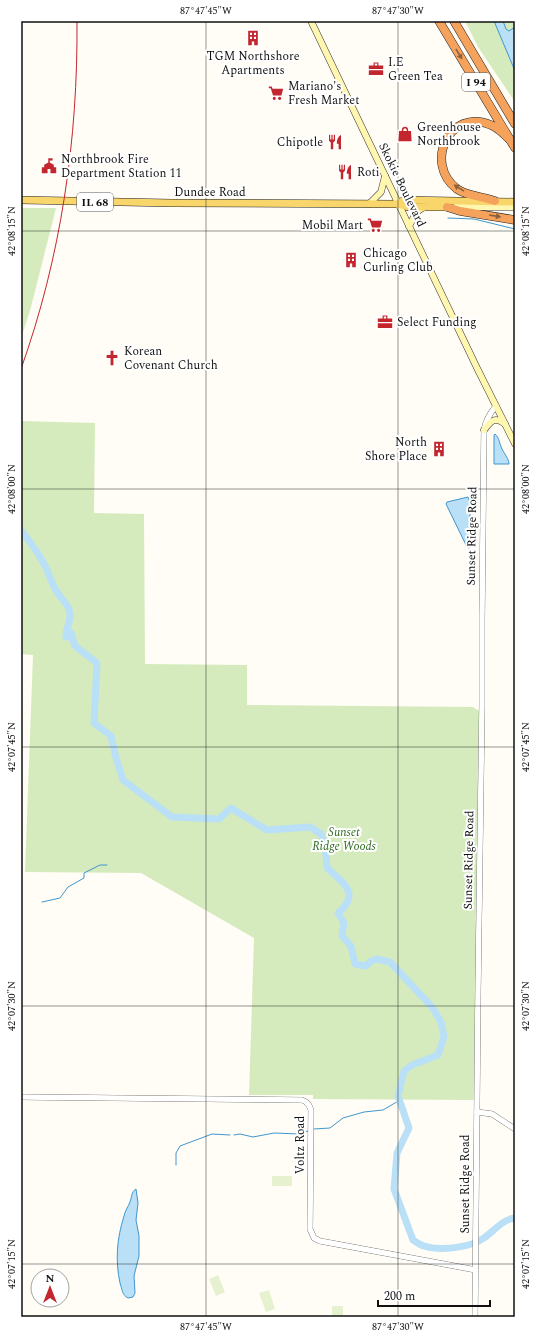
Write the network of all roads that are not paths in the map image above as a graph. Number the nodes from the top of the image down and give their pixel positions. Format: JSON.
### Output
{"nodes":[{"id":1,"x":311,"y":21,"type":"edge"},
{"id":2,"x":439,"y":21,"type":"edge"},
{"id":3,"x":454,"y":21,"type":"edge"},
{"id":4,"x":459,"y":21,"type":"edge"},
{"id":5,"x":471,"y":50,"type":"junction"},
{"id":6,"x":515,"y":124,"type":"edge"},
{"id":7,"x":513,"y":145,"type":"edge"},
{"id":8,"x":385,"y":176,"type":"junction"},
{"id":9,"x":21,"y":200,"type":"edge"},
{"id":10,"x":495,"y":201,"type":"junction"},
{"id":11,"x":515,"y":202,"type":"edge"},
{"id":12,"x":369,"y":204,"type":"junction"},
{"id":13,"x":398,"y":204,"type":"junction"},
{"id":14,"x":425,"y":207,"type":"junction"},
{"id":15,"x":447,"y":207,"type":"junction"},
{"id":16,"x":515,"y":207,"type":"edge"},
{"id":17,"x":515,"y":220,"type":"edge"},
{"id":18,"x":409,"y":226,"type":"junction"},
{"id":19,"x":496,"y":406,"type":"junction"},
{"id":20,"x":505,"y":424,"type":"junction"},
{"id":21,"x":484,"y":430,"type":"junction"},
{"id":22,"x":515,"y":444,"type":"edge"},
{"id":23,"x":21,"y":1097,"type":"edge"},
{"id":24,"x":477,"y":1112,"type":"junction"},
{"id":25,"x":515,"y":1129,"type":"edge"},
{"id":26,"x":476,"y":1270,"type":"junction"},
{"id":27,"x":475,"y":1317,"type":"edge"}],
"edges":[{"from":1,"to":8,"type":"main road","name":"Skokie Boulevard"},
{"from":2,"to":7,"type":"highway","number":"I 94","one_way":true},
{"from":3,"to":5,"type":"highway"},
{"from":4,"to":5,"type":"highway","number":"I 94"},
{"from":5,"to":6,"type":"highway","number":"I 94"},
{"from":10,"to":7,"type":"highway","one_way":true},
{"from":8,"to":12,"type":"main road"},
{"from":8,"to":13,"type":"main road","name":"Skokie Boulevard"},
{"from":9,"to":12,"type":"main road","name":"Dundee Road","number":"IL 68"},
{"from":10,"to":11,"type":"main road","name":"Dundee Road","number":"IL 68"},
{"from":10,"to":13,"type":"main road","name":"Dundee Road","number":"IL 68"},
{"from":12,"to":13,"type":"main road","name":"Dundee Road","number":"IL 68"},
{"from":13,"to":14,"type":"main road","name":"Dundee Road","number":"IL 68"},
{"from":13,"to":18,"type":"main road","name":"Skokie Boulevard"},
{"from":14,"to":15,"type":"main road","name":"Dundee Road","number":"IL 68"},
{"from":14,"to":18,"type":"main road"},
{"from":15,"to":16,"type":"main road","name":"Dundee Road"},
{"from":15,"to":17,"type":"highway","one_way":true},
{"from":18,"to":19,"type":"main road","name":"Skokie Boulevard"},
{"from":19,"to":20,"type":"main road","name":"Skokie Boulevard"},
{"from":19,"to":21,"type":"street","name":"Sunset Ridge Road"},
{"from":20,"to":21,"type":"main road"},
{"from":20,"to":22,"type":"main road","name":"Skokie Boulevard"},
{"from":21,"to":24,"type":"street","name":"Sunset Ridge Road"},
{"from":23,"to":26,"type":"street","name":"Voltz Road"},
{"from":24,"to":25,"type":"street"},
{"from":24,"to":26,"type":"street","name":"Sunset Ridge Road"},
{"from":26,"to":27,"type":"street","name":"Sunset Ridge Road"}]}
